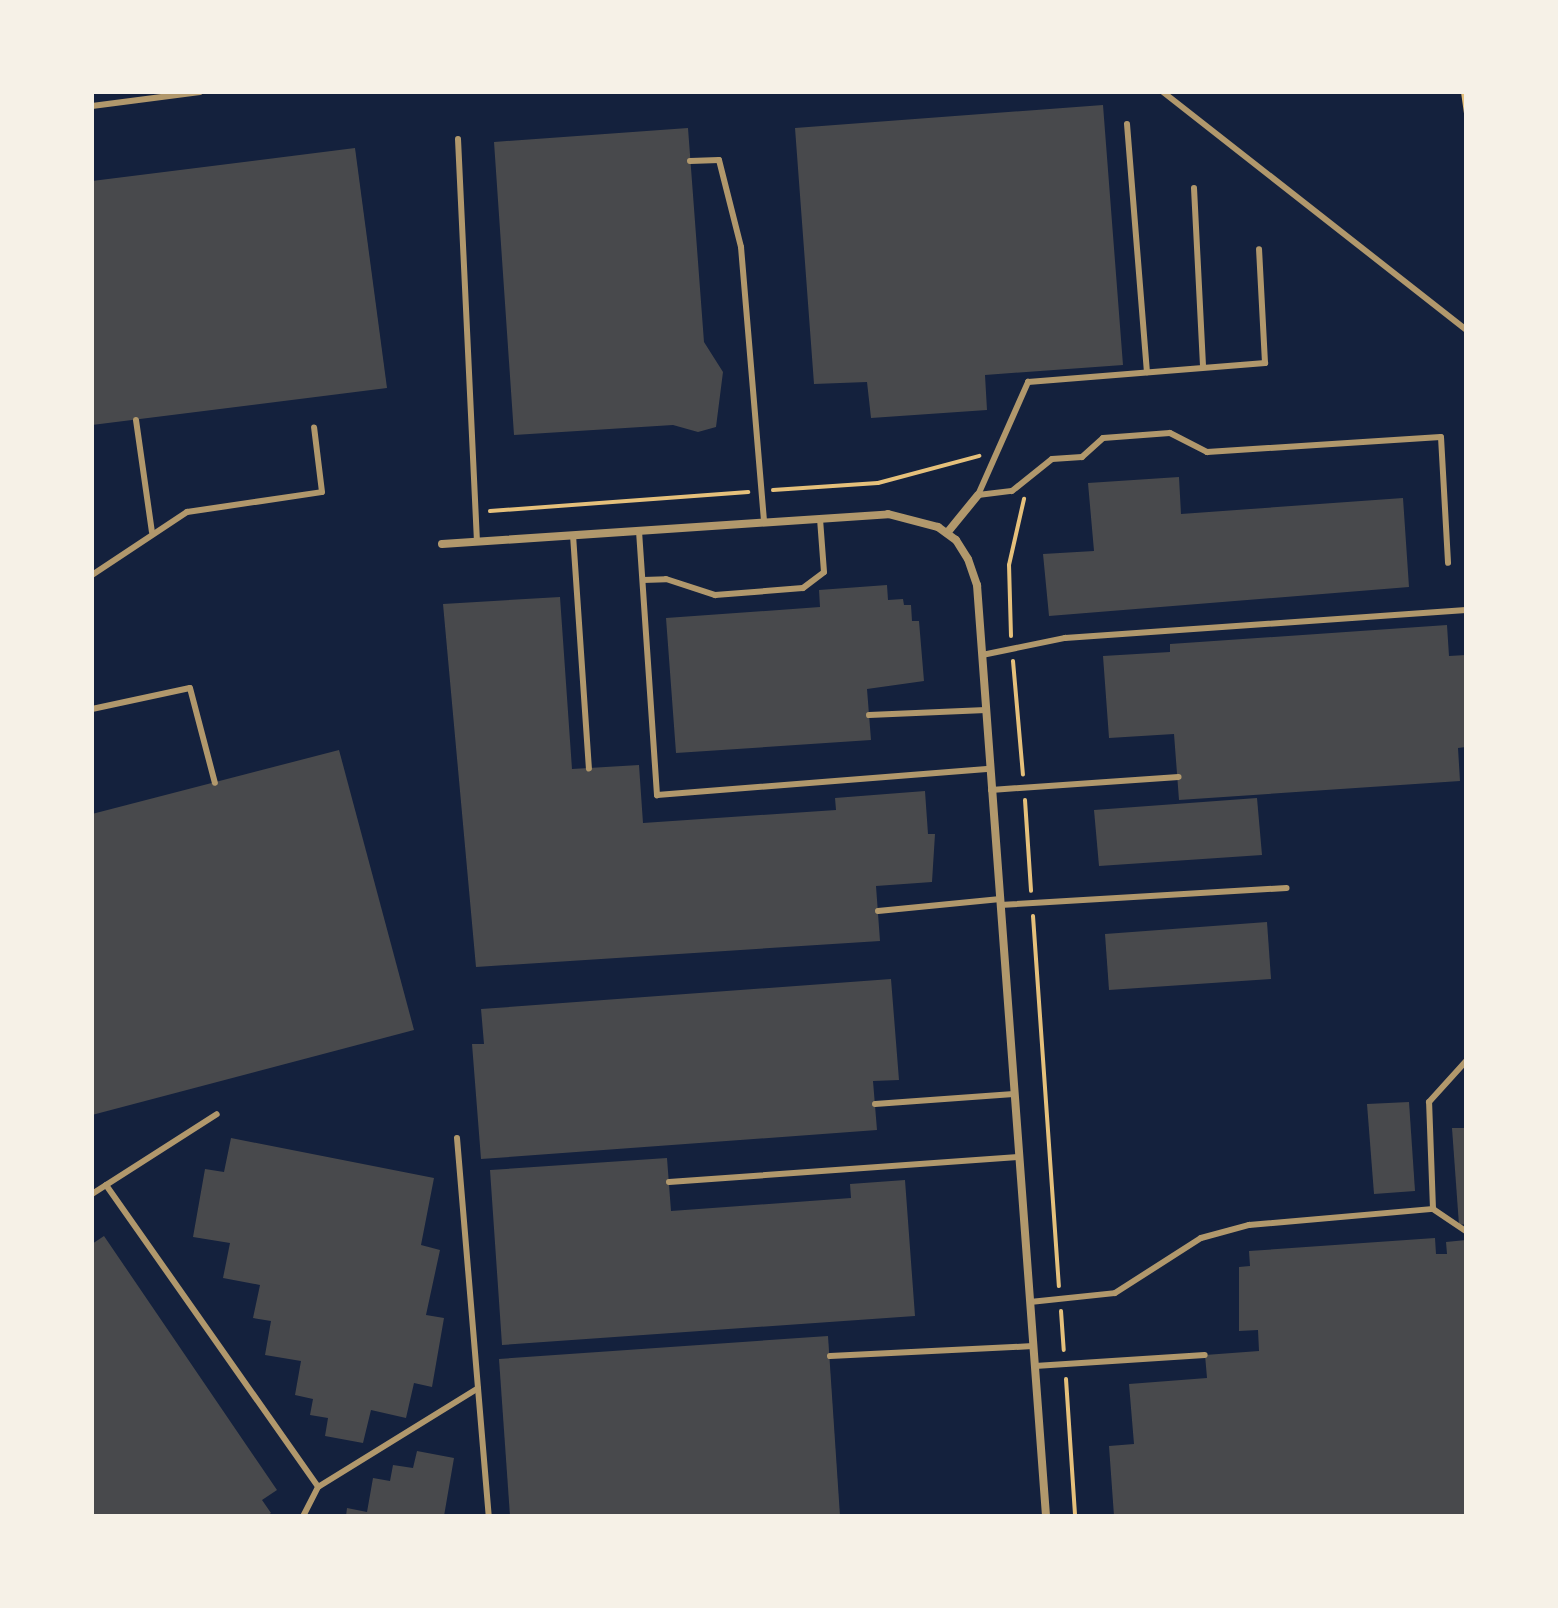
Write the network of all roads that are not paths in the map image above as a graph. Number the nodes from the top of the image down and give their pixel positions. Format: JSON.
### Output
{"nodes":[{"id":1,"x":200,"y":92,"type":"edge"},
{"id":2,"x":1163,"y":92,"type":"edge"},
{"id":3,"x":92,"y":106,"type":"edge"},
{"id":4,"x":1127,"y":124,"type":"dead end"},
{"id":5,"x":458,"y":139,"type":"dead end"},
{"id":6,"x":690,"y":161,"type":"dead end"},
{"id":7,"x":1194,"y":188,"type":"dead end"},
{"id":8,"x":1259,"y":249,"type":"dead end"},
{"id":9,"x":1466,"y":330,"type":"edge"},
{"id":10,"x":1203,"y":367,"type":"junction"},
{"id":11,"x":1147,"y":372,"type":"junction"},
{"id":12,"x":136,"y":420,"type":"dead end"},
{"id":13,"x":314,"y":427,"type":"dead end"},
{"id":14,"x":978,"y":495,"type":"junction"},
{"id":15,"x":820,"y":519,"type":"junction"},
{"id":16,"x":764,"y":522,"type":"junction"},
{"id":17,"x":639,"y":531,"type":"junction"},
{"id":18,"x":152,"y":532,"type":"junction"},
{"id":19,"x":947,"y":533,"type":"junction"},
{"id":20,"x":573,"y":535,"type":"junction"},
{"id":21,"x":477,"y":542,"type":"junction"},
{"id":22,"x":442,"y":544,"type":"dead end"},
{"id":23,"x":1448,"y":563,"type":"dead end"},
{"id":24,"x":92,"y":575,"type":"edge"},
{"id":25,"x":643,"y":580,"type":"junction"},
{"id":26,"x":1466,"y":610,"type":"edge"},
{"id":27,"x":982,"y":655,"type":"junction"},
{"id":28,"x":92,"y":709,"type":"edge"},
{"id":29,"x":986,"y":710,"type":"junction"},
{"id":30,"x":869,"y":715,"type":"dead end"},
{"id":31,"x":589,"y":768,"type":"dead end"},
{"id":32,"x":990,"y":769,"type":"junction"},
{"id":33,"x":1179,"y":777,"type":"dead end"},
{"id":34,"x":215,"y":783,"type":"dead end"},
{"id":35,"x":991,"y":790,"type":"junction"},
{"id":36,"x":1286,"y":888,"type":"dead end"},
{"id":37,"x":1000,"y":902,"type":"junction"},
{"id":38,"x":878,"y":911,"type":"dead end"},
{"id":39,"x":1466,"y":1061,"type":"edge"},
{"id":40,"x":1014,"y":1094,"type":"junction"},
{"id":41,"x":875,"y":1104,"type":"dead end"},
{"id":42,"x":217,"y":1114,"type":"dead end"},
{"id":43,"x":457,"y":1138,"type":"dead end"},
{"id":44,"x":1019,"y":1157,"type":"junction"},
{"id":45,"x":669,"y":1182,"type":"dead end"},
{"id":46,"x":106,"y":1185,"type":"junction"},
{"id":47,"x":92,"y":1194,"type":"edge"},
{"id":48,"x":1433,"y":1209,"type":"junction"},
{"id":49,"x":1466,"y":1231,"type":"edge"},
{"id":50,"x":1030,"y":1302,"type":"junction"},
{"id":51,"x":1033,"y":1346,"type":"junction"},
{"id":52,"x":1205,"y":1355,"type":"dead end"},
{"id":53,"x":830,"y":1356,"type":"dead end"},
{"id":54,"x":1035,"y":1366,"type":"junction"},
{"id":55,"x":478,"y":1388,"type":"junction"},
{"id":56,"x":318,"y":1487,"type":"junction"},
{"id":57,"x":303,"y":1516,"type":"edge"},
{"id":58,"x":489,"y":1516,"type":"edge"},
{"id":59,"x":1046,"y":1516,"type":"edge"}],
"edges":[{"from":1,"to":3,"type":"lane"},
{"from":2,"to":9,"type":"lane"},
{"from":4,"to":11,"type":"lane"},
{"from":5,"to":21,"type":"lane"},
{"from":6,"to":16,"type":"lane"},
{"from":7,"to":10,"type":"lane"},
{"from":8,"to":10,"type":"lane"},
{"from":10,"to":11,"type":"lane"},
{"from":11,"to":14,"type":"lane"},
{"from":12,"to":18,"type":"lane"},
{"from":13,"to":18,"type":"lane"},
{"from":14,"to":19,"type":"street"},
{"from":14,"to":23,"type":"lane"},
{"from":15,"to":16,"type":"street"},
{"from":15,"to":19,"type":"street"},
{"from":15,"to":25,"type":"lane"},
{"from":16,"to":17,"type":"street"},
{"from":17,"to":20,"type":"street"},
{"from":17,"to":25,"type":"lane"},
{"from":18,"to":24,"type":"lane"},
{"from":19,"to":27,"type":"street"},
{"from":20,"to":21,"type":"street"},
{"from":20,"to":31,"type":"lane"},
{"from":21,"to":22,"type":"street"},
{"from":25,"to":32,"type":"lane"},
{"from":26,"to":27,"type":"lane"},
{"from":27,"to":29,"type":"street"},
{"from":28,"to":34,"type":"lane"},
{"from":29,"to":30,"type":"lane"},
{"from":29,"to":32,"type":"street"},
{"from":32,"to":35,"type":"street"},
{"from":33,"to":35,"type":"lane"},
{"from":35,"to":37,"type":"street"},
{"from":36,"to":37,"type":"lane"},
{"from":37,"to":38,"type":"lane"},
{"from":37,"to":40,"type":"street"},
{"from":39,"to":48,"type":"lane"},
{"from":40,"to":41,"type":"lane"},
{"from":40,"to":44,"type":"street"},
{"from":42,"to":46,"type":"lane"},
{"from":43,"to":55,"type":"lane"},
{"from":44,"to":45,"type":"lane"},
{"from":44,"to":50,"type":"street"},
{"from":46,"to":47,"type":"lane"},
{"from":46,"to":56,"type":"lane"},
{"from":48,"to":49,"type":"lane"},
{"from":48,"to":50,"type":"lane"},
{"from":50,"to":51,"type":"street"},
{"from":51,"to":53,"type":"lane"},
{"from":51,"to":54,"type":"street"},
{"from":52,"to":54,"type":"lane"},
{"from":54,"to":59,"type":"street"},
{"from":55,"to":56,"type":"lane"},
{"from":55,"to":58,"type":"lane"},
{"from":56,"to":57,"type":"lane"}]}
